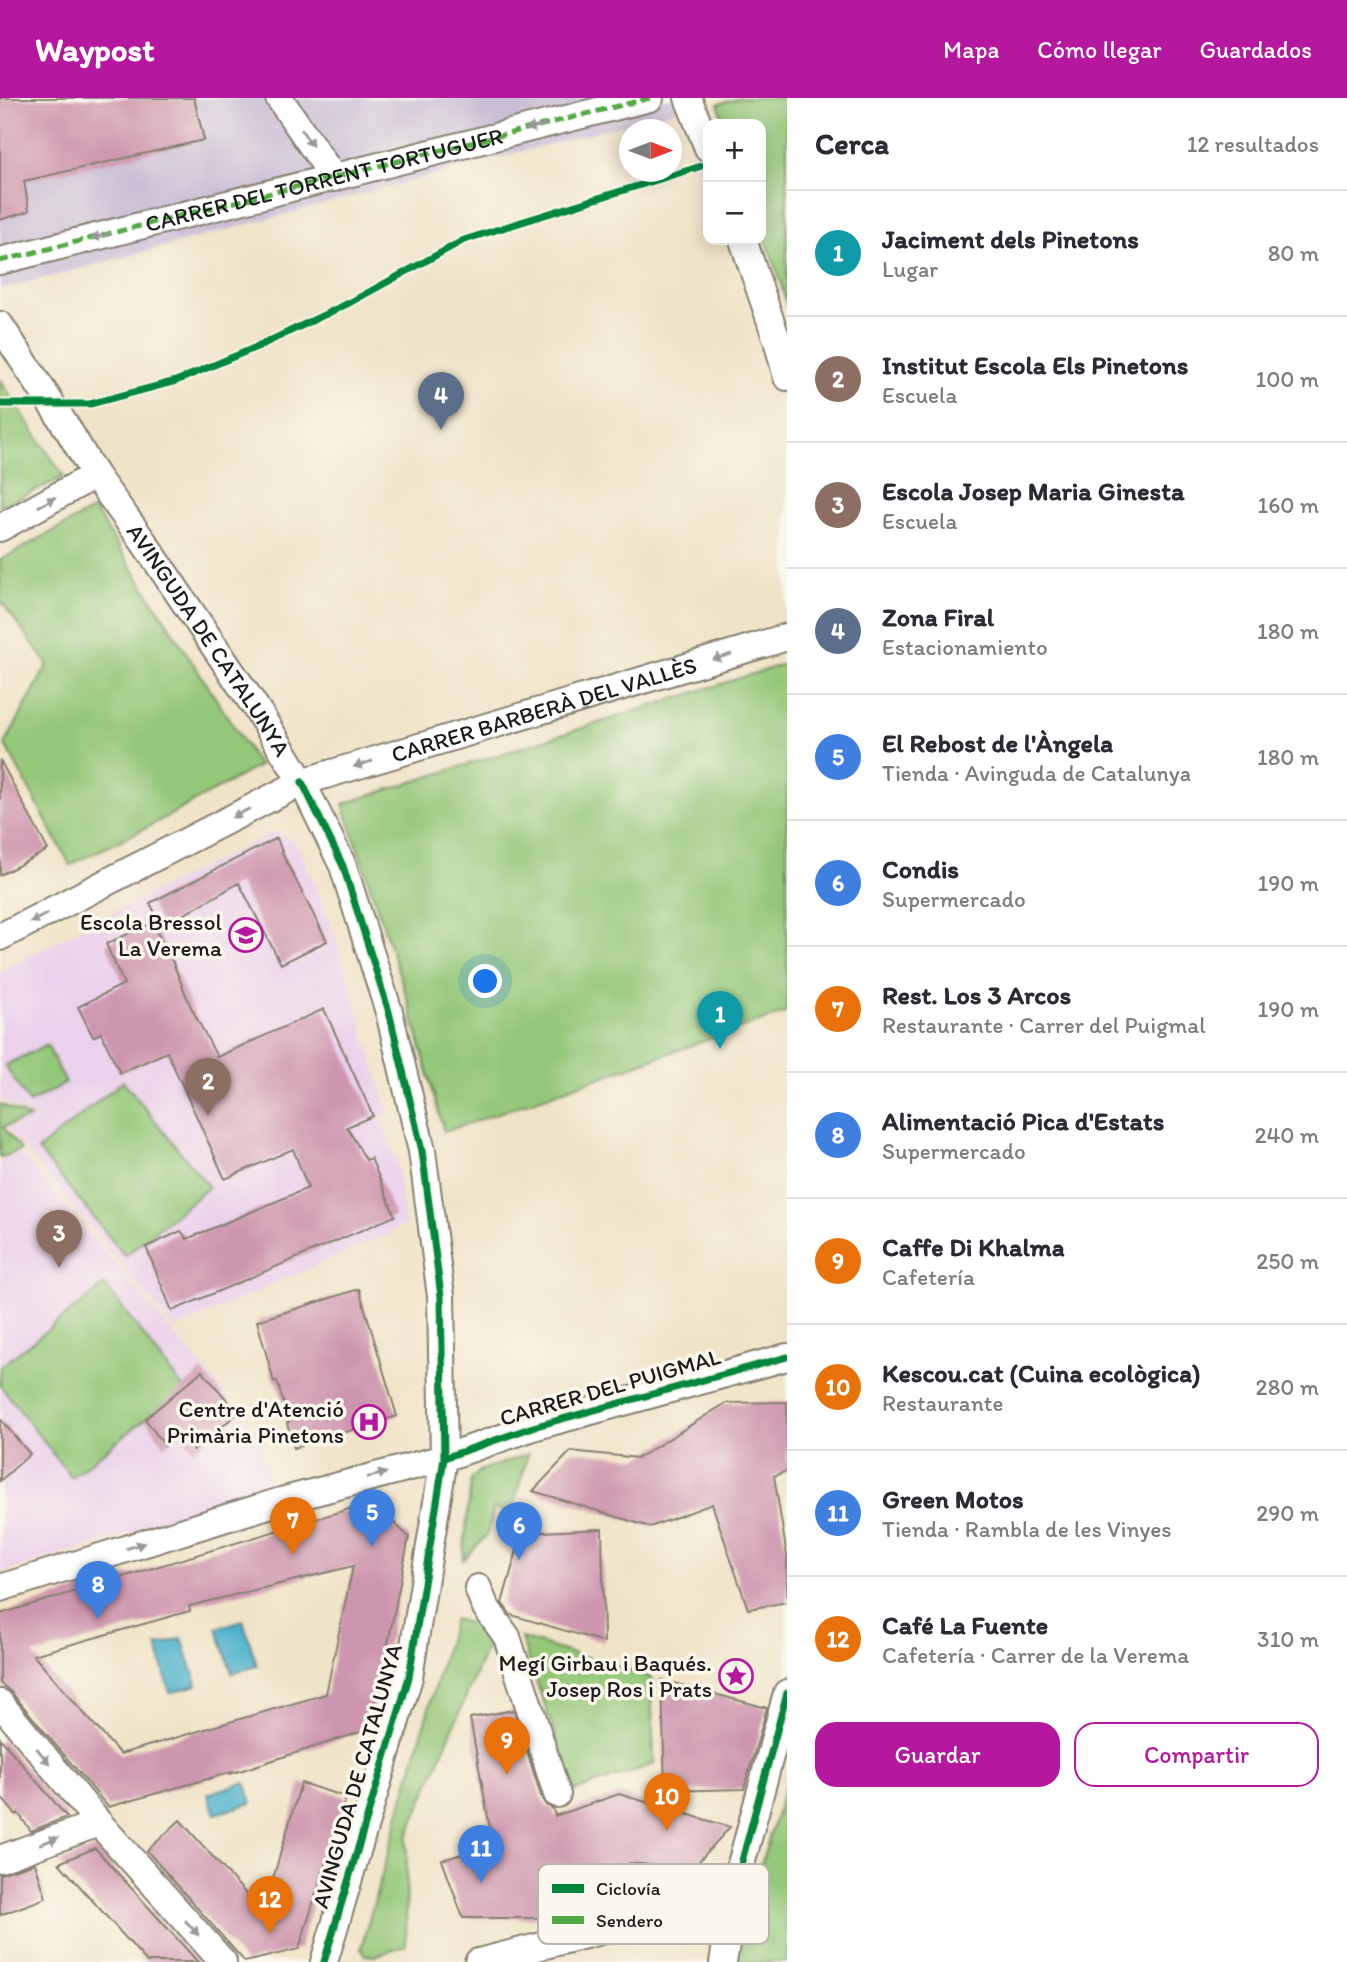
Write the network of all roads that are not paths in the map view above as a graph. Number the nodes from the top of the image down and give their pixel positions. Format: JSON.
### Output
{"nodes":[{"id":1,"x":279,"y":98,"type":"edge"},
{"id":2,"x":650,"y":98,"type":"edge"},
{"id":3,"x":688,"y":98,"type":"edge"},
{"id":4,"x":703,"y":136,"type":"edge"},
{"id":5,"x":334,"y":178,"type":"junction"},
{"id":6,"x":745,"y":245,"type":"edge"},
{"id":7,"x":0,"y":261,"type":"edge"},
{"id":8,"x":0,"y":325,"type":"edge"},
{"id":9,"x":787,"y":377,"type":"edge"},
{"id":10,"x":95,"y":475,"type":"junction"},
{"id":11,"x":0,"y":528,"type":"edge"},
{"id":12,"x":787,"y":637,"type":"edge"},
{"id":13,"x":302,"y":782,"type":"junction"},
{"id":14,"x":0,"y":937,"type":"edge"},
{"id":15,"x":787,"y":1357,"type":"edge"},
{"id":16,"x":444,"y":1458,"type":"junction"},
{"id":17,"x":0,"y":1588,"type":"edge"},
{"id":18,"x":478,"y":1588,"type":"dead end"},
{"id":19,"x":787,"y":1693,"type":"edge"},
{"id":20,"x":0,"y":1703,"type":"edge"},
{"id":21,"x":557,"y":1794,"type":"dead end"},
{"id":22,"x":99,"y":1823,"type":"junction"},
{"id":23,"x":0,"y":1859,"type":"edge"},
{"id":24,"x":741,"y":1864,"type":"edge"},
{"id":25,"x":549,"y":1944,"type":"edge"},
{"id":26,"x":726,"y":1944,"type":"edge"},
{"id":27,"x":223,"y":1962,"type":"edge"},
{"id":28,"x":324,"y":1962,"type":"edge"},
{"id":29,"x":478,"y":1962,"type":"edge"},
{"id":30,"x":723,"y":1962,"type":"edge"}],
"edges":[{"from":1,"to":5,"type":"street","one_way":true},
{"from":2,"to":5,"type":"street","name":"CARRER DEL TORRENT TORTUGUER","one_way":true},
{"from":3,"to":4,"type":"street"},
{"from":5,"to":7,"type":"street","name":"CARRER DEL TORRENT TORTUGUER","one_way":true},
{"from":6,"to":9,"type":"street"},
{"from":8,"to":10,"type":"street","name":"AVINGUDA DE CATALUNYA"},
{"from":11,"to":10,"type":"street","one_way":true},
{"from":10,"to":13,"type":"street","name":"AVINGUDA DE CATALUNYA"},
{"from":12,"to":13,"type":"street","name":"CARRER BARBERÀ DEL VALLÈS","one_way":true},
{"from":13,"to":14,"type":"street","name":"CARRER BARBERÀ DEL VALLÈS","one_way":true},
{"from":13,"to":16,"type":"street","name":"AVINGUDA DE CATALUNYA"},
{"from":15,"to":16,"type":"street","name":"CARRER DEL PUIGMAL"},
{"from":17,"to":16,"type":"street","name":"CARRER DEL PUIGMAL","one_way":true},
{"from":16,"to":28,"type":"street","name":"AVINGUDA DE CATALUNYA"},
{"from":18,"to":21,"type":"street"},
{"from":19,"to":24,"type":"street"},
{"from":20,"to":22,"type":"street","one_way":true},
{"from":23,"to":22,"type":"street","one_way":true},
{"from":22,"to":27,"type":"street","one_way":true},
{"from":25,"to":29,"type":"street"},
{"from":26,"to":30,"type":"street"}]}
